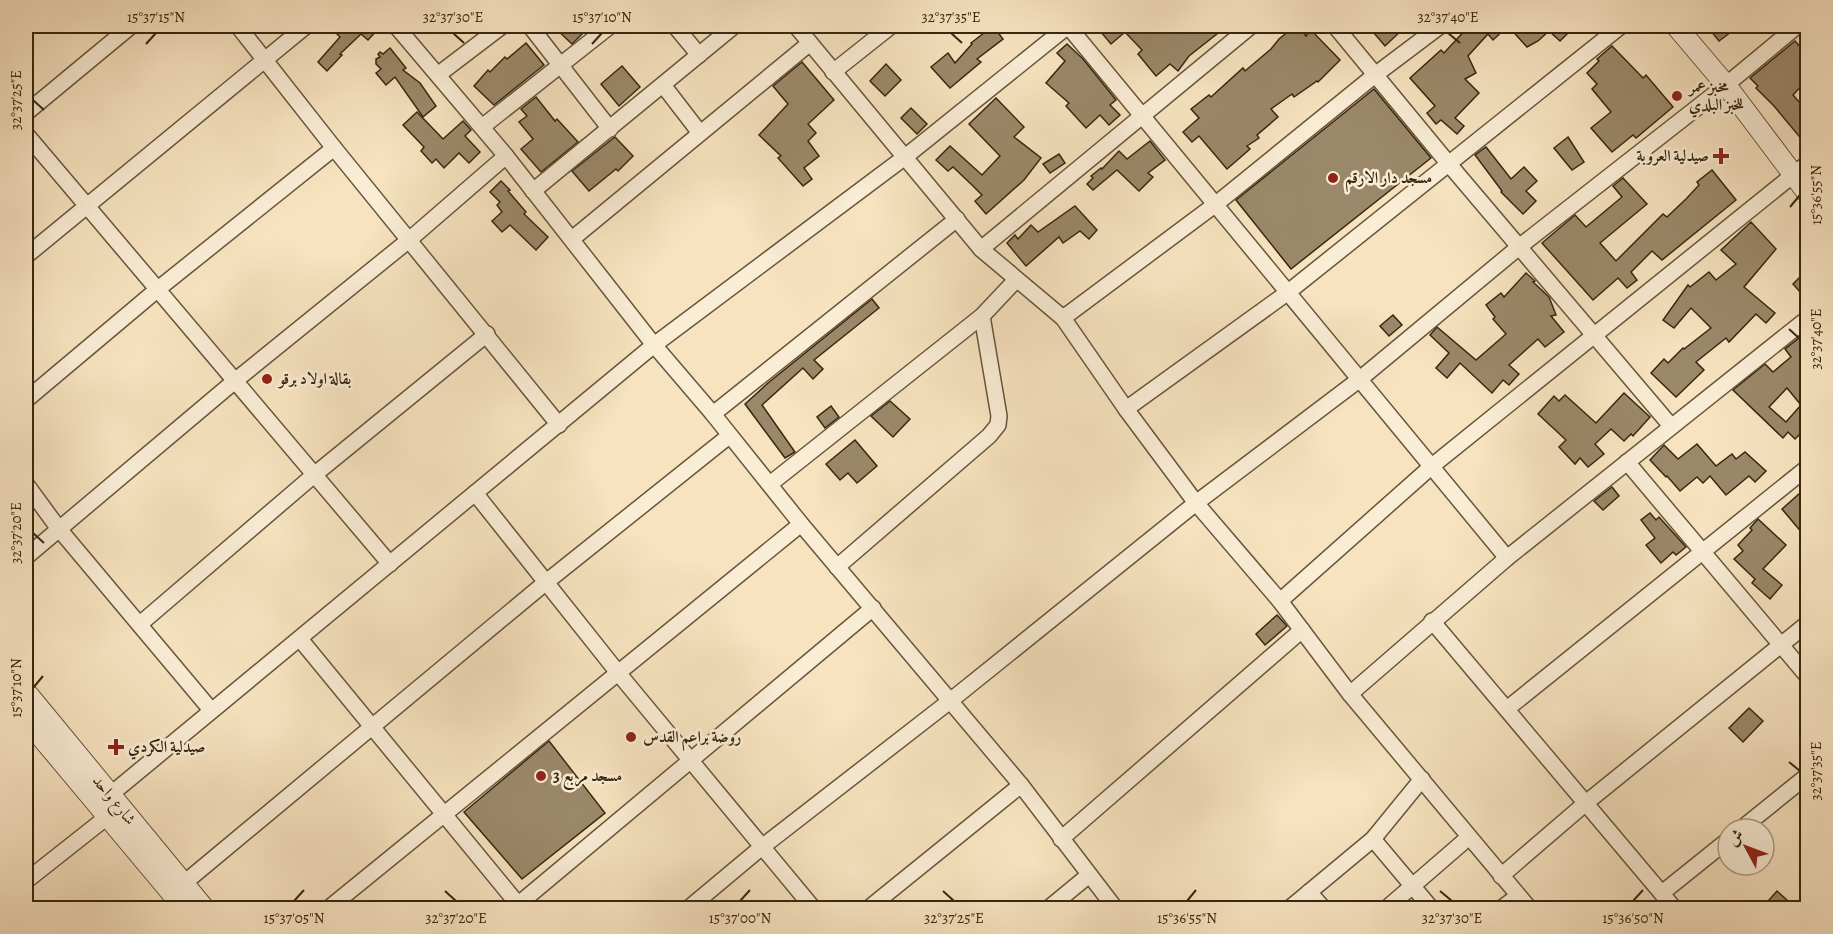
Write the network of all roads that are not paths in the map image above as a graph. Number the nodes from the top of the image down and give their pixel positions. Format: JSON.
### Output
{"nodes":[{"id":1,"x":131,"y":26,"type":"edge"},
{"id":2,"x":238,"y":26,"type":"edge"},
{"id":3,"x":306,"y":26,"type":"edge"},
{"id":4,"x":396,"y":26,"type":"edge"},
{"id":5,"x":502,"y":26,"type":"edge"},
{"id":6,"x":530,"y":26,"type":"edge"},
{"id":7,"x":675,"y":26,"type":"edge"},
{"id":8,"x":734,"y":26,"type":"edge"},
{"id":9,"x":796,"y":26,"type":"edge"},
{"id":10,"x":891,"y":26,"type":"edge"},
{"id":11,"x":1068,"y":26,"type":"edge"},
{"id":12,"x":1251,"y":26,"type":"edge"},
{"id":13,"x":1335,"y":26,"type":"edge"},
{"id":14,"x":1440,"y":26,"type":"edge"},
{"id":15,"x":1621,"y":26,"type":"edge"},
{"id":16,"x":1676,"y":26,"type":"edge"},
{"id":17,"x":1797,"y":26,"type":"edge"},
{"id":18,"x":601,"y":28,"type":"edge"},
{"id":19,"x":810,"y":43,"type":"junction"},
{"id":20,"x":699,"y":55,"type":"junction"},
{"id":21,"x":266,"y":59,"type":"junction"},
{"id":22,"x":560,"y":65,"type":"junction"},
{"id":23,"x":833,"y":72,"type":"junction"},
{"id":24,"x":439,"y":74,"type":"junction"},
{"id":25,"x":1375,"y":75,"type":"junction"},
{"id":26,"x":663,"y":85,"type":"junction"},
{"id":27,"x":1726,"y":85,"type":"junction"},
{"id":28,"x":26,"y":113,"type":"edge"},
{"id":29,"x":1142,"y":115,"type":"junction"},
{"id":30,"x":482,"y":127,"type":"junction"},
{"id":31,"x":610,"y":129,"type":"junction"},
{"id":32,"x":700,"y":133,"type":"junction"},
{"id":33,"x":26,"y":134,"type":"edge"},
{"id":34,"x":334,"y":148,"type":"junction"},
{"id":35,"x":506,"y":156,"type":"junction"},
{"id":36,"x":905,"y":157,"type":"junction"},
{"id":37,"x":1448,"y":163,"type":"junction"},
{"id":38,"x":1808,"y":163,"type":"edge"},
{"id":39,"x":1792,"y":176,"type":"junction"},
{"id":40,"x":533,"y":191,"type":"junction"},
{"id":41,"x":1808,"y":194,"type":"edge"},
{"id":42,"x":1216,"y":204,"type":"junction"},
{"id":43,"x":86,"y":206,"type":"junction"},
{"id":44,"x":957,"y":219,"type":"junction"},
{"id":45,"x":572,"y":239,"type":"junction"},
{"id":46,"x":409,"y":240,"type":"junction"},
{"id":47,"x":1519,"y":247,"type":"junction"},
{"id":48,"x":981,"y":249,"type":"junction"},
{"id":49,"x":26,"y":256,"type":"edge"},
{"id":50,"x":1016,"y":280,"type":"junction"},
{"id":51,"x":158,"y":289,"type":"junction"},
{"id":52,"x":1287,"y":293,"type":"junction"},
{"id":53,"x":982,"y":316,"type":"junction"},
{"id":54,"x":1063,"y":318,"type":"junction"},
{"id":55,"x":1808,"y":318,"type":"edge"},
{"id":56,"x":487,"y":334,"type":"junction"},
{"id":57,"x":1594,"y":334,"type":"junction"},
{"id":58,"x":654,"y":345,"type":"junction"},
{"id":59,"x":236,"y":380,"type":"junction"},
{"id":60,"x":1360,"y":380,"type":"junction"},
{"id":61,"x":26,"y":400,"type":"edge"},
{"id":62,"x":1126,"y":409,"type":"junction"},
{"id":63,"x":713,"y":414,"type":"junction"},
{"id":64,"x":559,"y":425,"type":"junction"},
{"id":65,"x":1671,"y":426,"type":"junction"},
{"id":66,"x":729,"y":436,"type":"junction"},
{"id":67,"x":1627,"y":462,"type":"junction"},
{"id":68,"x":1432,"y":466,"type":"junction"},
{"id":69,"x":1808,"y":467,"type":"edge"},
{"id":70,"x":314,"y":475,"type":"junction"},
{"id":71,"x":26,"y":484,"type":"edge"},
{"id":72,"x":770,"y":484,"type":"junction"},
{"id":73,"x":475,"y":493,"type":"junction"},
{"id":74,"x":1196,"y":503,"type":"junction"},
{"id":75,"x":801,"y":524,"type":"junction"},
{"id":76,"x":59,"y":529,"type":"junction"},
{"id":77,"x":1702,"y":550,"type":"junction"},
{"id":78,"x":26,"y":557,"type":"edge"},
{"id":79,"x":1507,"y":558,"type":"junction"},
{"id":80,"x":390,"y":564,"type":"junction"},
{"id":81,"x":837,"y":567,"type":"junction"},
{"id":82,"x":545,"y":583,"type":"junction"},
{"id":83,"x":1280,"y":601,"type":"junction"},
{"id":84,"x":873,"y":609,"type":"junction"},
{"id":85,"x":1432,"y":621,"type":"junction"},
{"id":86,"x":1808,"y":623,"type":"edge"},
{"id":87,"x":140,"y":624,"type":"junction"},
{"id":88,"x":1302,"y":630,"type":"junction"},
{"id":89,"x":300,"y":639,"type":"junction"},
{"id":90,"x":1781,"y":645,"type":"junction"},
{"id":91,"x":619,"y":674,"type":"junction"},
{"id":92,"x":1808,"y":677,"type":"edge"},
{"id":93,"x":26,"y":692,"type":"edge"},
{"id":94,"x":1350,"y":694,"type":"junction"},
{"id":95,"x":950,"y":701,"type":"junction"},
{"id":96,"x":1508,"y":708,"type":"junction"},
{"id":97,"x":211,"y":710,"type":"junction"},
{"id":98,"x":28,"y":728,"type":"edge"},
{"id":99,"x":371,"y":728,"type":"junction"},
{"id":100,"x":691,"y":760,"type":"junction"},
{"id":101,"x":1808,"y":775,"type":"edge"},
{"id":102,"x":1422,"y":779,"type":"junction"},
{"id":103,"x":1021,"y":784,"type":"junction"},
{"id":104,"x":110,"y":795,"type":"junction"},
{"id":105,"x":1587,"y":802,"type":"junction"},
{"id":106,"x":444,"y":815,"type":"junction"},
{"id":107,"x":107,"y":817,"type":"junction"},
{"id":108,"x":1756,"y":817,"type":"edge"},
{"id":109,"x":1469,"y":837,"type":"junction"},
{"id":110,"x":1372,"y":838,"type":"junction"},
{"id":111,"x":1061,"y":839,"type":"junction"},
{"id":112,"x":762,"y":847,"type":"junction"},
{"id":113,"x":1716,"y":850,"type":"edge"},
{"id":114,"x":161,"y":869,"type":"junction"},
{"id":115,"x":1089,"y":875,"type":"junction"},
{"id":116,"x":1501,"y":876,"type":"junction"},
{"id":117,"x":26,"y":881,"type":"edge"},
{"id":118,"x":183,"y":884,"type":"junction"},
{"id":119,"x":1412,"y":887,"type":"junction"},
{"id":120,"x":1309,"y":892,"type":"junction"},
{"id":121,"x":1662,"y":893,"type":"junction"},
{"id":122,"x":1518,"y":896,"type":"junction"},
{"id":123,"x":518,"y":907,"type":"edge"},
{"id":124,"x":184,"y":909,"type":"edge"},
{"id":125,"x":204,"y":909,"type":"edge"},
{"id":126,"x":329,"y":909,"type":"edge"},
{"id":127,"x":689,"y":909,"type":"edge"},
{"id":128,"x":813,"y":909,"type":"edge"},
{"id":129,"x":869,"y":909,"type":"edge"},
{"id":130,"x":1049,"y":909,"type":"edge"},
{"id":131,"x":1115,"y":909,"type":"edge"},
{"id":132,"x":1290,"y":909,"type":"edge"},
{"id":133,"x":1323,"y":909,"type":"edge"},
{"id":134,"x":1387,"y":909,"type":"edge"},
{"id":135,"x":1431,"y":909,"type":"edge"},
{"id":136,"x":1502,"y":909,"type":"edge"},
{"id":137,"x":1529,"y":909,"type":"edge"},
{"id":138,"x":1674,"y":909,"type":"edge"}],
"edges":[{"from":1,"to":28,"type":"street"},
{"from":2,"to":21,"type":"street"},
{"from":3,"to":21,"type":"street"},
{"from":4,"to":24,"type":"street"},
{"from":5,"to":24,"type":"street"},
{"from":6,"to":22,"type":"street"},
{"from":7,"to":20,"type":"street"},
{"from":8,"to":20,"type":"street"},
{"from":9,"to":19,"type":"street"},
{"from":10,"to":23,"type":"street"},
{"from":11,"to":29,"type":"street"},
{"from":11,"to":36,"type":"street"},
{"from":12,"to":29,"type":"street"},
{"from":13,"to":25,"type":"street"},
{"from":14,"to":25,"type":"street"},
{"from":15,"to":37,"type":"street"},
{"from":16,"to":27,"type":"street"},
{"from":17,"to":27,"type":"street"},
{"from":18,"to":22,"type":"street"},
{"from":19,"to":23,"type":"street"},
{"from":19,"to":32,"type":"street"},
{"from":20,"to":26,"type":"street"},
{"from":21,"to":34,"type":"street"},
{"from":21,"to":43,"type":"street"},
{"from":22,"to":30,"type":"street"},
{"from":22,"to":31,"type":"street"},
{"from":23,"to":36,"type":"street"},
{"from":24,"to":30,"type":"street"},
{"from":25,"to":37,"type":"street"},
{"from":25,"to":42,"type":"street"},
{"from":26,"to":31,"type":"street"},
{"from":26,"to":32,"type":"street"},
{"from":27,"to":39,"type":"street"},
{"from":27,"to":47,"type":"street"},
{"from":29,"to":42,"type":"street"},
{"from":29,"to":48,"type":"street"},
{"from":30,"to":35,"type":"street"},
{"from":31,"to":40,"type":"street"},
{"from":32,"to":45,"type":"street"},
{"from":33,"to":43,"type":"street"},
{"from":34,"to":46,"type":"street"},
{"from":34,"to":51,"type":"street"},
{"from":35,"to":40,"type":"street"},
{"from":35,"to":46,"type":"street"},
{"from":36,"to":44,"type":"street"},
{"from":36,"to":58,"type":"street"},
{"from":37,"to":47,"type":"street"},
{"from":37,"to":52,"type":"street"},
{"from":38,"to":39,"type":"street"},
{"from":39,"to":41,"type":"street"},
{"from":39,"to":57,"type":"street"},
{"from":40,"to":45,"type":"street"},
{"from":42,"to":52,"type":"street"},
{"from":42,"to":54,"type":"street"},
{"from":43,"to":49,"type":"street"},
{"from":43,"to":51,"type":"street"},
{"from":44,"to":48,"type":"street"},
{"from":44,"to":63,"type":"street"},
{"from":45,"to":58,"type":"street"},
{"from":46,"to":56,"type":"street"},
{"from":46,"to":59,"type":"street"},
{"from":47,"to":57,"type":"street"},
{"from":47,"to":60,"type":"street"},
{"from":48,"to":50,"type":"street"},
{"from":50,"to":53,"type":"street"},
{"from":50,"to":54,"type":"street"},
{"from":51,"to":59,"type":"street"},
{"from":51,"to":61,"type":"street"},
{"from":52,"to":60,"type":"street"},
{"from":52,"to":62,"type":"street"},
{"from":53,"to":72,"type":"street"},
{"from":53,"to":81,"type":"street"},
{"from":54,"to":62,"type":"street"},
{"from":55,"to":65,"type":"street"},
{"from":56,"to":64,"type":"street"},
{"from":56,"to":70,"type":"street"},
{"from":57,"to":65,"type":"street"},
{"from":57,"to":68,"type":"street"},
{"from":58,"to":63,"type":"street"},
{"from":58,"to":64,"type":"street"},
{"from":59,"to":70,"type":"street"},
{"from":59,"to":76,"type":"street"},
{"from":60,"to":68,"type":"street"},
{"from":60,"to":74,"type":"street"},
{"from":62,"to":74,"type":"street"},
{"from":63,"to":66,"type":"street"},
{"from":64,"to":73,"type":"street"},
{"from":65,"to":67,"type":"street"},
{"from":66,"to":72,"type":"street"},
{"from":66,"to":82,"type":"street"},
{"from":67,"to":77,"type":"street"},
{"from":67,"to":79,"type":"street"},
{"from":68,"to":79,"type":"street"},
{"from":68,"to":83,"type":"street"},
{"from":69,"to":77,"type":"street"},
{"from":70,"to":80,"type":"street"},
{"from":70,"to":87,"type":"street"},
{"from":71,"to":76,"type":"street"},
{"from":72,"to":75,"type":"street"},
{"from":73,"to":80,"type":"street"},
{"from":73,"to":82,"type":"street"},
{"from":74,"to":83,"type":"street"},
{"from":74,"to":95,"type":"street"},
{"from":75,"to":81,"type":"street"},
{"from":75,"to":91,"type":"street"},
{"from":76,"to":78,"type":"street"},
{"from":76,"to":87,"type":"street"},
{"from":77,"to":90,"type":"street"},
{"from":77,"to":96,"type":"street"},
{"from":79,"to":85,"type":"street"},
{"from":80,"to":89,"type":"street"},
{"from":81,"to":84,"type":"street"},
{"from":82,"to":91,"type":"street"},
{"from":82,"to":99,"type":"street"},
{"from":83,"to":88,"type":"street"},
{"from":84,"to":95,"type":"street"},
{"from":84,"to":100,"type":"street"},
{"from":85,"to":94,"type":"street"},
{"from":85,"to":96,"type":"street"},
{"from":86,"to":90,"type":"street"},
{"from":87,"to":97,"type":"street"},
{"from":88,"to":94,"type":"street"},
{"from":88,"to":111,"type":"street"},
{"from":89,"to":97,"type":"street"},
{"from":89,"to":99,"type":"street"},
{"from":90,"to":92,"type":"street"},
{"from":90,"to":105,"type":"street"},
{"from":91,"to":100,"type":"street"},
{"from":91,"to":106,"type":"street"},
{"from":93,"to":104,"type":"street","name":"شارع واحد"},
{"from":94,"to":102,"type":"street"},
{"from":95,"to":103,"type":"street"},
{"from":95,"to":112,"type":"street"},
{"from":96,"to":105,"type":"street"},
{"from":97,"to":104,"type":"street"},
{"from":98,"to":107,"type":"street","name":"شارع واحد"},
{"from":99,"to":106,"type":"street"},
{"from":99,"to":118,"type":"street"},
{"from":100,"to":112,"type":"street"},
{"from":100,"to":123,"type":"street"},
{"from":101,"to":108,"type":"street"},
{"from":102,"to":109,"type":"street"},
{"from":102,"to":110,"type":"street"},
{"from":103,"to":111,"type":"street"},
{"from":103,"to":129,"type":"street"},
{"from":104,"to":114,"type":"street","name":"شارع واحد"},
{"from":105,"to":116,"type":"street"},
{"from":105,"to":121,"type":"street"},
{"from":106,"to":123,"type":"street"},
{"from":106,"to":126,"type":"street"},
{"from":107,"to":114,"type":"street","name":"شارع واحد"},
{"from":107,"to":117,"type":"street"},
{"from":109,"to":116,"type":"street"},
{"from":109,"to":119,"type":"street"},
{"from":110,"to":119,"type":"street"},
{"from":110,"to":120,"type":"street"},
{"from":111,"to":115,"type":"street"},
{"from":112,"to":127,"type":"street"},
{"from":112,"to":128,"type":"street"},
{"from":113,"to":121,"type":"street"},
{"from":114,"to":118,"type":"street","name":"شارع واحد"},
{"from":114,"to":124,"type":"street","name":"شارع واحد"},
{"from":115,"to":130,"type":"street"},
{"from":115,"to":131,"type":"street"},
{"from":116,"to":122,"type":"street"},
{"from":118,"to":125,"type":"street","name":"شارع واحد"},
{"from":119,"to":134,"type":"street"},
{"from":119,"to":135,"type":"street"},
{"from":120,"to":132,"type":"street"},
{"from":120,"to":133,"type":"street"},
{"from":121,"to":138,"type":"street"},
{"from":122,"to":136,"type":"street"},
{"from":122,"to":137,"type":"street"}]}
